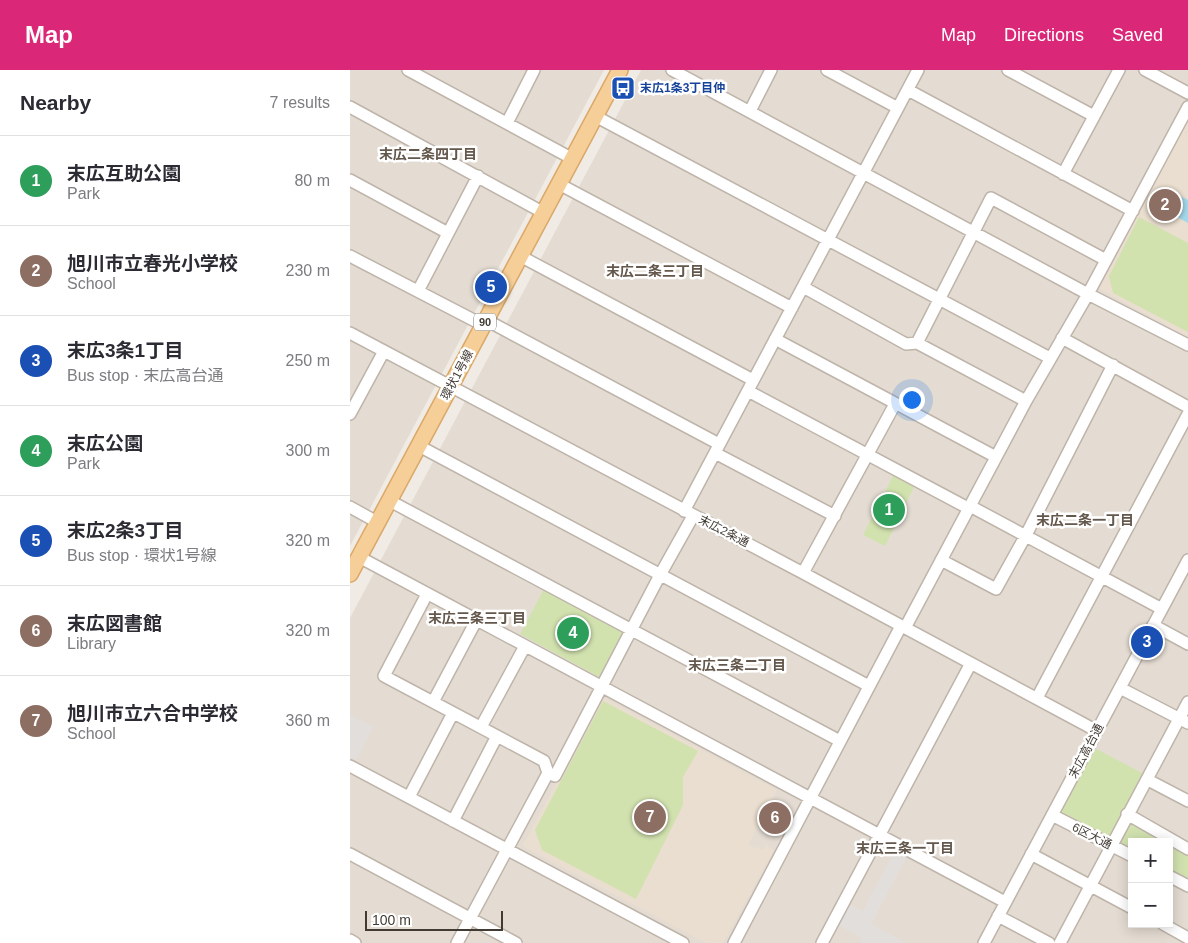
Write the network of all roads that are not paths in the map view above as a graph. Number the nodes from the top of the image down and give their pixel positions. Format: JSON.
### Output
{"nodes":[{"id":1,"x":408,"y":70,"type":"edge"},
{"id":2,"x":532,"y":70,"type":"edge"},
{"id":3,"x":620,"y":70,"type":"edge"},
{"id":4,"x":672,"y":70,"type":"edge"},
{"id":5,"x":771,"y":70,"type":"edge"},
{"id":6,"x":827,"y":70,"type":"edge"},
{"id":7,"x":918,"y":70,"type":"edge"},
{"id":8,"x":1008,"y":70,"type":"edge"},
{"id":9,"x":1119,"y":70,"type":"edge"},
{"id":10,"x":1145,"y":70,"type":"edge"},
{"id":11,"x":908,"y":90,"type":"junction"},
{"id":12,"x":1188,"y":93,"type":"edge"},
{"id":13,"x":350,"y":107,"type":"edge"},
{"id":14,"x":1188,"y":107,"type":"edge"},
{"id":15,"x":898,"y":108,"type":"junction"},
{"id":16,"x":750,"y":111,"type":"junction"},
{"id":17,"x":595,"y":116,"type":"junction"},
{"id":18,"x":1094,"y":116,"type":"junction"},
{"id":19,"x":507,"y":123,"type":"junction"},
{"id":20,"x":573,"y":159,"type":"junction"},
{"id":21,"x":864,"y":172,"type":"junction"},
{"id":22,"x":1063,"y":174,"type":"junction"},
{"id":23,"x":478,"y":176,"type":"junction"},
{"id":24,"x":350,"y":180,"type":"edge"},
{"id":25,"x":559,"y":184,"type":"junction"},
{"id":26,"x":1133,"y":210,"type":"junction"},
{"id":27,"x":544,"y":213,"type":"junction"},
{"id":28,"x":974,"y":232,"type":"junction"},
{"id":29,"x":448,"y":233,"type":"junction"},
{"id":30,"x":829,"y":240,"type":"junction"},
{"id":31,"x":350,"y":256,"type":"edge"},
{"id":32,"x":520,"y":256,"type":"junction"},
{"id":33,"x":1106,"y":260,"type":"junction"},
{"id":34,"x":803,"y":287,"type":"junction"},
{"id":35,"x":418,"y":291,"type":"junction"},
{"id":36,"x":1088,"y":294,"type":"junction"},
{"id":37,"x":939,"y":298,"type":"junction"},
{"id":38,"x":792,"y":308,"type":"junction"},
{"id":39,"x":484,"y":323,"type":"junction"},
{"id":40,"x":350,"y":333,"type":"edge"},
{"id":41,"x":1062,"y":338,"type":"junction"},
{"id":42,"x":775,"y":339,"type":"junction"},
{"id":43,"x":917,"y":342,"type":"junction"},
{"id":44,"x":1188,"y":345,"type":"edge"},
{"id":45,"x":384,"y":351,"type":"junction"},
{"id":46,"x":1050,"y":358,"type":"junction"},
{"id":47,"x":1113,"y":365,"type":"junction"},
{"id":48,"x":452,"y":386,"type":"junction"},
{"id":49,"x":750,"y":386,"type":"junction"},
{"id":50,"x":1026,"y":401,"type":"junction"},
{"id":51,"x":895,"y":404,"type":"junction"},
{"id":52,"x":1188,"y":407,"type":"edge"},
{"id":53,"x":350,"y":414,"type":"edge"},
{"id":54,"x":1188,"y":414,"type":"edge"},
{"id":55,"x":419,"y":446,"type":"junction"},
{"id":56,"x":717,"y":448,"type":"junction"},
{"id":57,"x":868,"y":455,"type":"junction"},
{"id":58,"x":996,"y":457,"type":"junction"},
{"id":59,"x":390,"y":500,"type":"junction"},
{"id":60,"x":350,"y":507,"type":"edge"},
{"id":61,"x":969,"y":507,"type":"junction"},
{"id":62,"x":688,"y":513,"type":"junction"},
{"id":63,"x":835,"y":516,"type":"junction"},
{"id":64,"x":377,"y":522,"type":"junction"},
{"id":65,"x":1026,"y":535,"type":"junction"},
{"id":66,"x":359,"y":557,"type":"junction"},
{"id":67,"x":941,"y":560,"type":"junction"},
{"id":68,"x":1188,"y":561,"type":"edge"},
{"id":69,"x":803,"y":573,"type":"junction"},
{"id":70,"x":350,"y":574,"type":"edge"},
{"id":71,"x":660,"y":575,"type":"junction"},
{"id":72,"x":1102,"y":577,"type":"junction"},
{"id":73,"x":427,"y":594,"type":"junction"},
{"id":74,"x":1162,"y":609,"type":"junction"},
{"id":75,"x":476,"y":621,"type":"junction"},
{"id":76,"x":1153,"y":626,"type":"junction"},
{"id":77,"x":903,"y":627,"type":"junction"},
{"id":78,"x":632,"y":629,"type":"junction"},
{"id":79,"x":1188,"y":644,"type":"edge"},
{"id":80,"x":525,"y":646,"type":"junction"},
{"id":81,"x":971,"y":663,"type":"junction"},
{"id":82,"x":869,"y":686,"type":"junction"},
{"id":83,"x":602,"y":688,"type":"junction"},
{"id":84,"x":1120,"y":688,"type":"junction"},
{"id":85,"x":1037,"y":698,"type":"junction"},
{"id":86,"x":433,"y":702,"type":"junction"},
{"id":87,"x":1188,"y":702,"type":"edge"},
{"id":88,"x":453,"y":713,"type":"junction"},
{"id":89,"x":1184,"y":721,"type":"edge"},
{"id":90,"x":481,"y":727,"type":"junction"},
{"id":91,"x":1097,"y":731,"type":"junction"},
{"id":92,"x":498,"y":736,"type":"junction"},
{"id":93,"x":840,"y":741,"type":"junction"},
{"id":94,"x":350,"y":766,"type":"edge"},
{"id":95,"x":548,"y":774,"type":"junction"},
{"id":96,"x":1148,"y":780,"type":"junction"},
{"id":97,"x":409,"y":797,"type":"junction"},
{"id":98,"x":810,"y":798,"type":"junction"},
{"id":99,"x":1188,"y":802,"type":"edge"},
{"id":100,"x":1127,"y":814,"type":"junction"},
{"id":101,"x":1052,"y":815,"type":"junction"},
{"id":102,"x":453,"y":821,"type":"junction"},
{"id":103,"x":880,"y":836,"type":"junction"},
{"id":104,"x":1111,"y":845,"type":"junction"},
{"id":105,"x":1188,"y":849,"type":"edge"},
{"id":106,"x":507,"y":850,"type":"junction"},
{"id":107,"x":350,"y":854,"type":"edge"},
{"id":108,"x":1031,"y":854,"type":"junction"},
{"id":109,"x":1128,"y":854,"type":"edge"},
{"id":110,"x":1173,"y":878,"type":"edge"},
{"id":111,"x":1091,"y":886,"type":"junction"},
{"id":112,"x":1188,"y":886,"type":"edge"},
{"id":113,"x":1005,"y":902,"type":"junction"},
{"id":114,"x":1128,"y":906,"type":"edge"},
{"id":115,"x":998,"y":916,"type":"junction"},
{"id":116,"x":470,"y":918,"type":"junction"},
{"id":117,"x":1170,"y":928,"type":"edge"},
{"id":118,"x":1188,"y":938,"type":"edge"},
{"id":119,"x":350,"y":940,"type":"edge"},
{"id":120,"x":355,"y":943,"type":"edge"},
{"id":121,"x":457,"y":943,"type":"edge"},
{"id":122,"x":516,"y":943,"type":"edge"},
{"id":123,"x":683,"y":943,"type":"edge"},
{"id":124,"x":734,"y":943,"type":"edge"},
{"id":125,"x":822,"y":943,"type":"edge"},
{"id":126,"x":984,"y":943,"type":"edge"},
{"id":127,"x":1049,"y":943,"type":"edge"},
{"id":128,"x":1060,"y":943,"type":"edge"}],
"edges":[{"from":1,"to":19,"type":"street"},
{"from":2,"to":19,"type":"street"},
{"from":3,"to":17,"type":"main road","name":"環状1号線","number":"90"},
{"from":4,"to":16,"type":"street"},
{"from":5,"to":16,"type":"street"},
{"from":6,"to":15,"type":"street"},
{"from":7,"to":11,"type":"street"},
{"from":8,"to":18,"type":"street"},
{"from":9,"to":18,"type":"street"},
{"from":10,"to":12,"type":"street"},
{"from":11,"to":15,"type":"street"},
{"from":11,"to":22,"type":"street"},
{"from":13,"to":23,"type":"street"},
{"from":14,"to":26,"type":"street"},
{"from":15,"to":21,"type":"street"},
{"from":16,"to":21,"type":"street"},
{"from":17,"to":20,"type":"main road","name":"環状1号線","number":"90"},
{"from":17,"to":30,"type":"street"},
{"from":18,"to":22,"type":"street"},
{"from":19,"to":20,"type":"street"},
{"from":20,"to":25,"type":"main road","name":"環状1号線","number":"90"},
{"from":21,"to":28,"type":"street"},
{"from":21,"to":30,"type":"street"},
{"from":22,"to":26,"type":"street"},
{"from":23,"to":27,"type":"street"},
{"from":23,"to":29,"type":"street"},
{"from":24,"to":29,"type":"street"},
{"from":25,"to":27,"type":"main road","name":"環状1号線","number":"90"},
{"from":25,"to":38,"type":"street"},
{"from":26,"to":33,"type":"street"},
{"from":27,"to":32,"type":"main road","name":"環状1号線","number":"90"},
{"from":28,"to":33,"type":"street"},
{"from":28,"to":36,"type":"street"},
{"from":28,"to":37,"type":"street"},
{"from":29,"to":35,"type":"street"},
{"from":30,"to":34,"type":"street"},
{"from":30,"to":37,"type":"street"},
{"from":31,"to":35,"type":"street"},
{"from":32,"to":39,"type":"main road","name":"環状1号線","number":"90"},
{"from":32,"to":49,"type":"street"},
{"from":33,"to":36,"type":"street"},
{"from":34,"to":38,"type":"street"},
{"from":34,"to":43,"type":"street"},
{"from":35,"to":39,"type":"street"},
{"from":36,"to":41,"type":"street"},
{"from":36,"to":44,"type":"street"},
{"from":37,"to":43,"type":"street"},
{"from":37,"to":46,"type":"street"},
{"from":38,"to":42,"type":"street"},
{"from":39,"to":48,"type":"main road","name":"環状1号線","number":"90"},
{"from":39,"to":56,"type":"street"},
{"from":40,"to":45,"type":"street","name":"末広2条通"},
{"from":41,"to":46,"type":"street"},
{"from":41,"to":47,"type":"street"},
{"from":42,"to":49,"type":"street"},
{"from":42,"to":51,"type":"street"},
{"from":43,"to":50,"type":"street"},
{"from":45,"to":48,"type":"street","name":"末広2条通"},
{"from":45,"to":53,"type":"street"},
{"from":46,"to":50,"type":"street"},
{"from":47,"to":52,"type":"street"},
{"from":47,"to":65,"type":"street"},
{"from":48,"to":55,"type":"main road","name":"環状1号線","number":"90"},
{"from":48,"to":62,"type":"street","name":"末広2条通"},
{"from":49,"to":56,"type":"street"},
{"from":49,"to":57,"type":"street"},
{"from":50,"to":58,"type":"street"},
{"from":51,"to":57,"type":"street"},
{"from":51,"to":58,"type":"street"},
{"from":54,"to":72,"type":"street"},
{"from":55,"to":59,"type":"main road","name":"環状1号線","number":"90"},
{"from":55,"to":71,"type":"street"},
{"from":56,"to":62,"type":"street"},
{"from":56,"to":63,"type":"street"},
{"from":57,"to":61,"type":"street"},
{"from":57,"to":63,"type":"street"},
{"from":58,"to":61,"type":"street"},
{"from":59,"to":64,"type":"main road","name":"環状1号線","number":"90"},
{"from":59,"to":78,"type":"street"},
{"from":60,"to":64,"type":"street"},
{"from":61,"to":65,"type":"street"},
{"from":61,"to":67,"type":"street"},
{"from":62,"to":69,"type":"street","name":"末広2条通"},
{"from":62,"to":71,"type":"street"},
{"from":63,"to":69,"type":"street"},
{"from":64,"to":66,"type":"main road","name":"環状1号線","number":"90"},
{"from":65,"to":67,"type":"street"},
{"from":65,"to":72,"type":"street"},
{"from":66,"to":70,"type":"main road","name":"環状1号線","number":"90"},
{"from":66,"to":73,"type":"street"},
{"from":67,"to":77,"type":"street"},
{"from":68,"to":74,"type":"street","name":"末広高台通"},
{"from":69,"to":77,"type":"street","name":"末広2条通"},
{"from":71,"to":78,"type":"street"},
{"from":71,"to":82,"type":"street"},
{"from":72,"to":74,"type":"street"},
{"from":72,"to":85,"type":"street"},
{"from":73,"to":75,"type":"street"},
{"from":73,"to":86,"type":"street"},
{"from":74,"to":76,"type":"street","name":"末広高台通"},
{"from":75,"to":80,"type":"street"},
{"from":75,"to":86,"type":"street"},
{"from":76,"to":79,"type":"street"},
{"from":76,"to":84,"type":"street","name":"末広高台通"},
{"from":77,"to":81,"type":"street","name":"末広2条通"},
{"from":77,"to":82,"type":"street"},
{"from":78,"to":83,"type":"street"},
{"from":78,"to":93,"type":"street"},
{"from":80,"to":83,"type":"street"},
{"from":80,"to":90,"type":"street"},
{"from":81,"to":85,"type":"street","name":"末広2条通"},
{"from":81,"to":103,"type":"street"},
{"from":82,"to":93,"type":"street"},
{"from":83,"to":95,"type":"street"},
{"from":83,"to":98,"type":"street"},
{"from":84,"to":89,"type":"street"},
{"from":84,"to":91,"type":"street","name":"末広高台通"},
{"from":85,"to":91,"type":"street","name":"末広2条通"},
{"from":86,"to":88,"type":"street"},
{"from":87,"to":89,"type":"street"},
{"from":88,"to":90,"type":"street"},
{"from":88,"to":97,"type":"street"},
{"from":89,"to":96,"type":"street"},
{"from":90,"to":92,"type":"street"},
{"from":91,"to":101,"type":"street","name":"末広高台通"},
{"from":92,"to":95,"type":"street"},
{"from":92,"to":102,"type":"street"},
{"from":93,"to":98,"type":"street"},
{"from":94,"to":97,"type":"street"},
{"from":95,"to":106,"type":"street"},
{"from":96,"to":99,"type":"street"},
{"from":96,"to":100,"type":"street"},
{"from":97,"to":102,"type":"street"},
{"from":98,"to":103,"type":"street"},
{"from":98,"to":124,"type":"street"},
{"from":100,"to":104,"type":"street"},
{"from":100,"to":105,"type":"street"},
{"from":101,"to":104,"type":"street","name":"6区大通"},
{"from":101,"to":108,"type":"street","name":"末広高台通"},
{"from":102,"to":106,"type":"street"},
{"from":103,"to":113,"type":"street"},
{"from":103,"to":125,"type":"street"},
{"from":104,"to":109,"type":"street","name":"6区大通"},
{"from":104,"to":111,"type":"street"},
{"from":106,"to":116,"type":"street"},
{"from":106,"to":123,"type":"street"},
{"from":107,"to":116,"type":"street"},
{"from":108,"to":111,"type":"street"},
{"from":108,"to":113,"type":"street","name":"末広高台通"},
{"from":110,"to":112,"type":"street"},
{"from":111,"to":114,"type":"street"},
{"from":111,"to":128,"type":"street"},
{"from":113,"to":115,"type":"street","name":"末広高台通"},
{"from":115,"to":126,"type":"street","name":"末広高台通"},
{"from":115,"to":127,"type":"street"},
{"from":116,"to":121,"type":"street"},
{"from":116,"to":122,"type":"street"},
{"from":117,"to":118,"type":"street"},
{"from":119,"to":120,"type":"street"}]}
